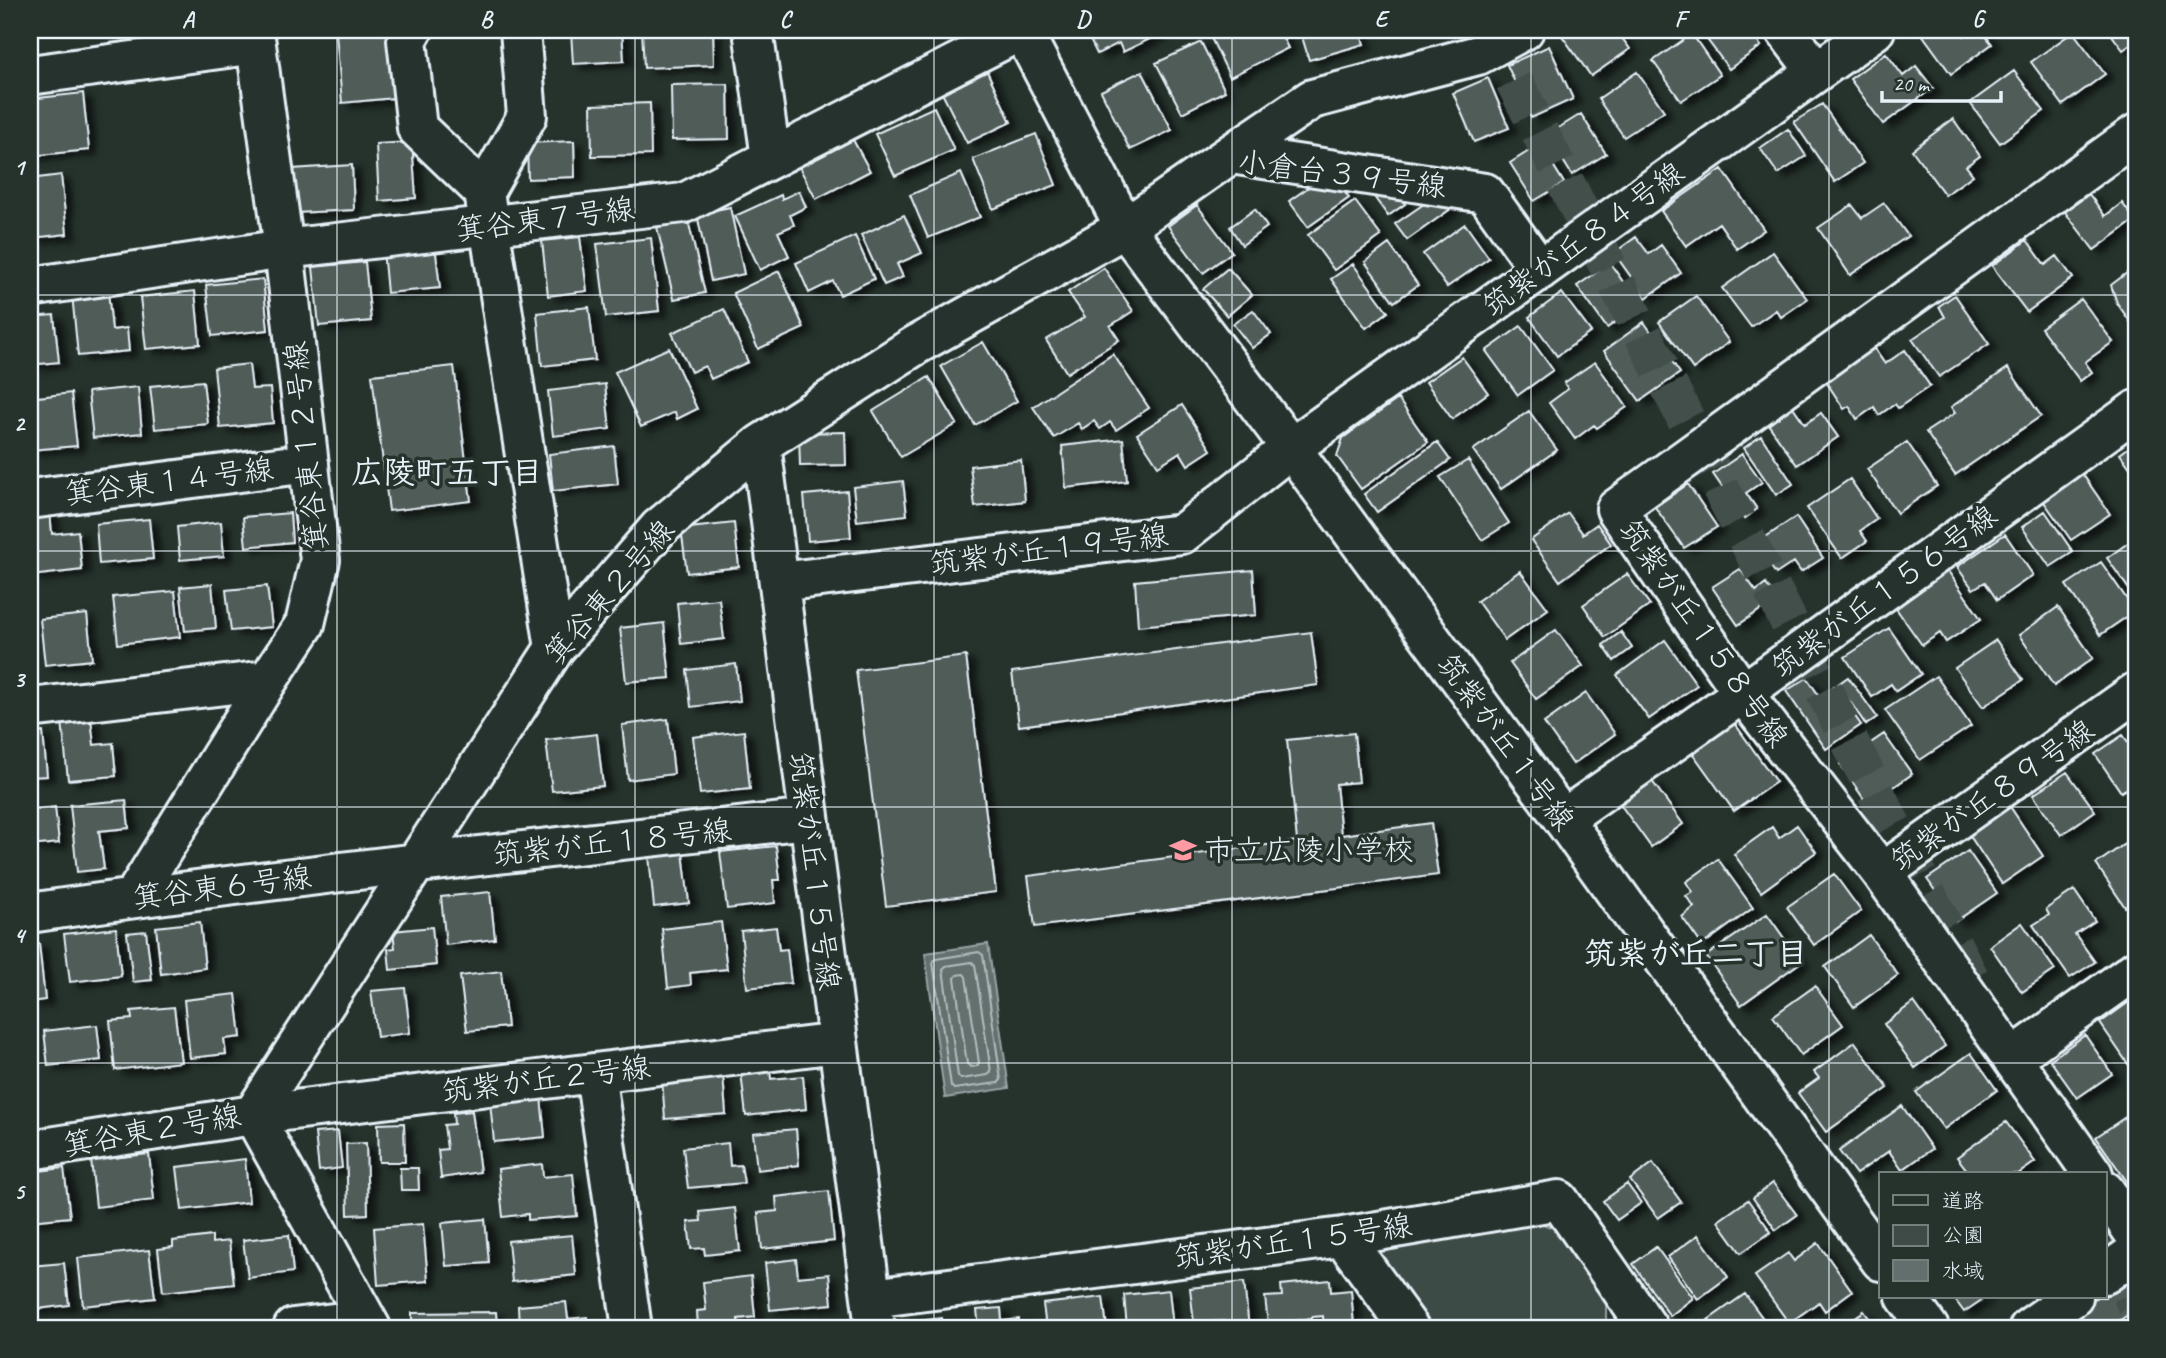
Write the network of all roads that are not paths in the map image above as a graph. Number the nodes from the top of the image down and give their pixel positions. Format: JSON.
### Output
{"nodes":[{"id":1,"x":412,"y":30,"type":"edge"},
{"id":2,"x":520,"y":30,"type":"edge"},
{"id":3,"x":753,"y":30,"type":"edge"},
{"id":4,"x":1022,"y":30,"type":"edge"},
{"id":5,"x":1524,"y":30,"type":"edge"},
{"id":6,"x":1785,"y":30,"type":"edge"},
{"id":7,"x":1875,"y":30,"type":"edge"},
{"id":8,"x":255,"y":37,"type":"edge"},
{"id":9,"x":1816,"y":71,"type":"junction"},
{"id":10,"x":30,"y":75,"type":"edge"},
{"id":11,"x":2136,"y":134,"type":"edge"},
{"id":12,"x":1231,"y":154,"type":"junction"},
{"id":13,"x":771,"y":158,"type":"junction"},
{"id":14,"x":487,"y":209,"type":"junction"},
{"id":15,"x":1125,"y":228,"type":"junction"},
{"id":16,"x":284,"y":249,"type":"junction"},
{"id":17,"x":1540,"y":270,"type":"junction"},
{"id":18,"x":30,"y":287,"type":"edge"},
{"id":19,"x":2136,"y":410,"type":"edge"},
{"id":20,"x":761,"y":444,"type":"junction"},
{"id":21,"x":1292,"y":448,"type":"junction"},
{"id":22,"x":309,"y":463,"type":"junction"},
{"id":23,"x":30,"y":499,"type":"edge"},
{"id":24,"x":779,"y":582,"type":"junction"},
{"id":25,"x":555,"y":648,"type":"junction"},
{"id":26,"x":268,"y":680,"type":"junction"},
{"id":27,"x":2136,"y":692,"type":"edge"},
{"id":28,"x":1742,"y":694,"type":"junction"},
{"id":29,"x":30,"y":708,"type":"edge"},
{"id":30,"x":808,"y":819,"type":"junction"},
{"id":31,"x":1563,"y":819,"type":"junction"},
{"id":32,"x":415,"y":864,"type":"junction"},
{"id":33,"x":1882,"y":873,"type":"junction"},
{"id":34,"x":133,"y":898,"type":"junction"},
{"id":35,"x":30,"y":914,"type":"edge"},
{"id":36,"x":2136,"y":970,"type":"edge"},
{"id":37,"x":838,"y":1043,"type":"junction"},
{"id":38,"x":2012,"y":1058,"type":"junction"},
{"id":39,"x":595,"y":1073,"type":"junction"},
{"id":40,"x":253,"y":1115,"type":"junction"},
{"id":41,"x":30,"y":1150,"type":"edge"},
{"id":42,"x":2092,"y":1172,"type":"edge"},
{"id":43,"x":2106,"y":1192,"type":"edge"},
{"id":44,"x":2136,"y":1236,"type":"edge"},
{"id":45,"x":1343,"y":1237,"type":"junction"},
{"id":46,"x":2136,"y":1252,"type":"edge"},
{"id":47,"x":1879,"y":1258,"type":"edge"},
{"id":48,"x":2106,"y":1273,"type":"edge"},
{"id":49,"x":1907,"y":1298,"type":"edge"},
{"id":50,"x":2072,"y":1298,"type":"edge"},
{"id":51,"x":874,"y":1313,"type":"edge"},
{"id":52,"x":368,"y":1324,"type":"edge"},
{"id":53,"x":293,"y":1328,"type":"edge"},
{"id":54,"x":632,"y":1328,"type":"edge"},
{"id":55,"x":1409,"y":1328,"type":"edge"},
{"id":56,"x":1646,"y":1328,"type":"edge"},
{"id":57,"x":1929,"y":1328,"type":"edge"},
{"id":58,"x":2029,"y":1328,"type":"edge"}],
"edges":[{"from":1,"to":14,"type":"street"},
{"from":2,"to":14,"type":"street"},
{"from":3,"to":13,"type":"street"},
{"from":4,"to":13,"type":"street","name":"箕谷東７号線"},
{"from":4,"to":15,"type":"street"},
{"from":5,"to":12,"type":"street"},
{"from":6,"to":9,"type":"street"},
{"from":7,"to":9,"type":"street","name":"筑紫が丘８４号線"},
{"from":8,"to":10,"type":"street"},
{"from":8,"to":16,"type":"street","name":"箕谷東１２号線"},
{"from":9,"to":17,"type":"street","name":"筑紫が丘８４号線"},
{"from":11,"to":28,"type":"street","name":"筑紫が丘１５８号線"},
{"from":12,"to":15,"type":"street","name":"小倉台３９号線"},
{"from":12,"to":17,"type":"street","name":"小倉台３９号線"},
{"from":13,"to":14,"type":"street","name":"箕谷東７号線"},
{"from":14,"to":16,"type":"street","name":"箕谷東７号線"},
{"from":14,"to":25,"type":"street"},
{"from":15,"to":20,"type":"street","name":"箕谷東２号線"},
{"from":15,"to":21,"type":"street","name":"筑紫が丘１号線"},
{"from":16,"to":18,"type":"street","name":"箕谷東７号線"},
{"from":16,"to":22,"type":"street","name":"箕谷東１２号線"},
{"from":17,"to":21,"type":"street","name":"筑紫が丘８４号線"},
{"from":19,"to":28,"type":"street","name":"筑紫が丘１５６号線"},
{"from":20,"to":24,"type":"street","name":"筑紫が丘１５号線"},
{"from":20,"to":25,"type":"street","name":"箕谷東２号線"},
{"from":21,"to":24,"type":"street","name":"筑紫が丘１９号線"},
{"from":21,"to":31,"type":"street","name":"筑紫が丘１号線"},
{"from":22,"to":23,"type":"street","name":"箕谷東１４号線"},
{"from":22,"to":26,"type":"street","name":"箕谷東１２号線"},
{"from":24,"to":30,"type":"street","name":"筑紫が丘１５号線"},
{"from":25,"to":32,"type":"street","name":"箕谷東２号線"},
{"from":26,"to":29,"type":"street"},
{"from":26,"to":34,"type":"street","name":"箕谷東１２号線"},
{"from":27,"to":33,"type":"street","name":"筑紫が丘８９号線"},
{"from":28,"to":31,"type":"street","name":"筑紫が丘１５６号線"},
{"from":28,"to":33,"type":"street","name":"筑紫が丘１５８号線"},
{"from":30,"to":32,"type":"street","name":"筑紫が丘１８号線"},
{"from":30,"to":37,"type":"street","name":"筑紫が丘１５号線"},
{"from":31,"to":47,"type":"street","name":"筑紫が丘１号線"},
{"from":32,"to":34,"type":"street","name":"箕谷東６号線"},
{"from":32,"to":40,"type":"street","name":"箕谷東２号線"},
{"from":33,"to":38,"type":"street","name":"筑紫が丘１５８号線"},
{"from":34,"to":35,"type":"street","name":"箕谷東６号線"},
{"from":36,"to":38,"type":"street"},
{"from":37,"to":39,"type":"street","name":"筑紫が丘２号線"},
{"from":37,"to":51,"type":"street","name":"筑紫が丘１５号線"},
{"from":38,"to":42,"type":"street","name":"筑紫が丘１５８号線"},
{"from":39,"to":40,"type":"street","name":"筑紫が丘２号線"},
{"from":39,"to":54,"type":"street"},
{"from":40,"to":41,"type":"street","name":"箕谷東２号線"},
{"from":40,"to":52,"type":"street"},
{"from":43,"to":44,"type":"street"},
{"from":45,"to":51,"type":"street","name":"筑紫が丘１５号線"},
{"from":45,"to":55,"type":"street"},
{"from":45,"to":56,"type":"street","name":"筑紫が丘１５号線"},
{"from":46,"to":48,"type":"street"},
{"from":49,"to":57,"type":"street"},
{"from":50,"to":58,"type":"street"},
{"from":52,"to":53,"type":"street"}]}
